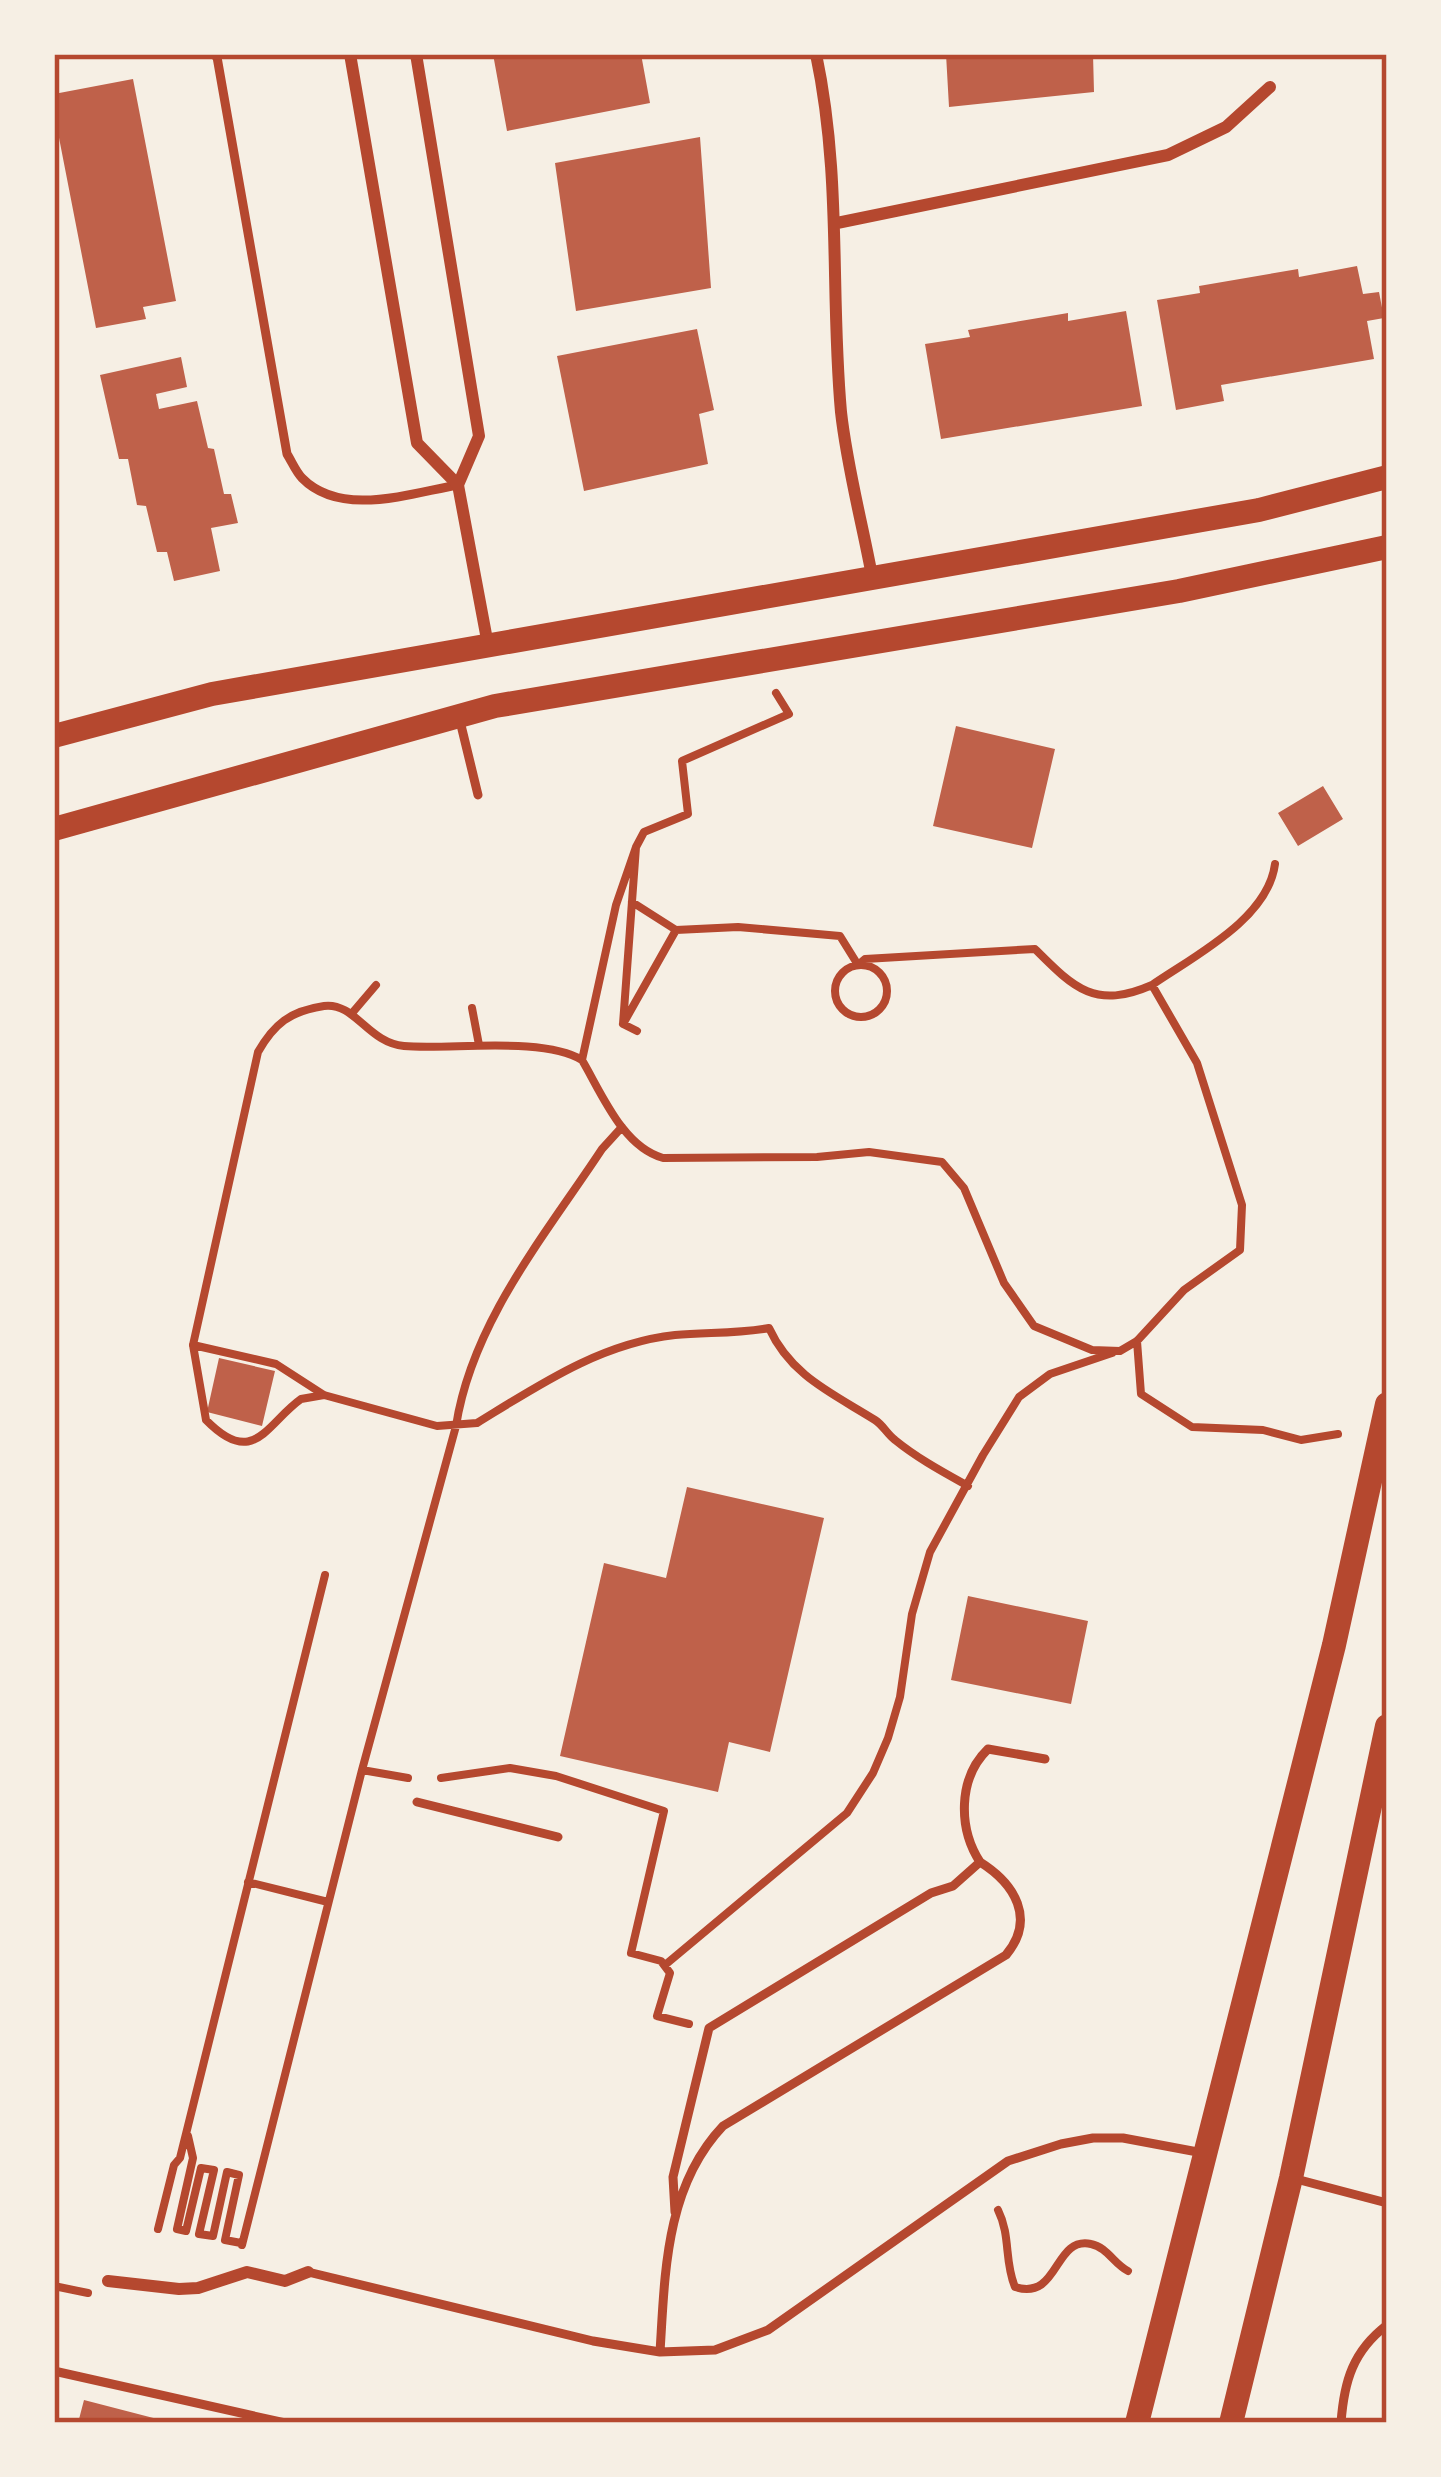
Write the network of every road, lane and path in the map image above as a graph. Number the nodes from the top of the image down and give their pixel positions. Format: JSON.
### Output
{"nodes":[{"id":1,"x":212,"y":54,"type":"edge"},
{"id":2,"x":350,"y":54,"type":"edge"},
{"id":3,"x":416,"y":54,"type":"edge"},
{"id":4,"x":816,"y":54,"type":"edge"},
{"id":5,"x":1270,"y":87,"type":"dead end"},
{"id":6,"x":837,"y":224,"type":"junction"},
{"id":7,"x":1387,"y":477,"type":"edge"},
{"id":8,"x":458,"y":485,"type":"junction"},
{"id":9,"x":1387,"y":548,"type":"edge"},
{"id":10,"x":872,"y":576,"type":"junction"},
{"id":11,"x":488,"y":645,"type":"junction"},
{"id":12,"x":775,"y":692,"type":"dead end"},
{"id":13,"x":458,"y":716,"type":"junction"},
{"id":14,"x":54,"y":736,"type":"edge"},
{"id":15,"x":478,"y":794,"type":"dead end"},
{"id":16,"x":54,"y":829,"type":"edge"},
{"id":17,"x":636,"y":847,"type":"junction"},
{"id":18,"x":1275,"y":864,"type":"dead end"},
{"id":19,"x":632,"y":902,"type":"junction"},
{"id":20,"x":676,"y":930,"type":"junction"},
{"id":21,"x":858,"y":965,"type":"junction"},
{"id":22,"x":376,"y":985,"type":"dead end"},
{"id":23,"x":1152,"y":986,"type":"junction"},
{"id":24,"x":472,"y":1008,"type":"dead end"},
{"id":25,"x":353,"y":1012,"type":"junction"},
{"id":26,"x":623,"y":1024,"type":"junction"},
{"id":27,"x":637,"y":1031,"type":"dead end"},
{"id":28,"x":478,"y":1045,"type":"junction"},
{"id":29,"x":582,"y":1060,"type":"junction"},
{"id":30,"x":622,"y":1127,"type":"junction"},
{"id":31,"x":1137,"y":1341,"type":"junction"},
{"id":32,"x":193,"y":1346,"type":"junction"},
{"id":33,"x":1120,"y":1351,"type":"junction"},
{"id":34,"x":324,"y":1395,"type":"junction"},
{"id":35,"x":1387,"y":1404,"type":"edge"},
{"id":36,"x":456,"y":1426,"type":"junction"},
{"id":37,"x":1338,"y":1434,"type":"dead end"},
{"id":38,"x":968,"y":1486,"type":"junction"},
{"id":39,"x":325,"y":1575,"type":"dead end"},
{"id":40,"x":1387,"y":1726,"type":"edge"},
{"id":41,"x":1045,"y":1759,"type":"dead end"},
{"id":42,"x":417,"y":1802,"type":"dead end"},
{"id":43,"x":558,"y":1837,"type":"dead end"},
{"id":44,"x":980,"y":1862,"type":"junction"},
{"id":45,"x":248,"y":1882,"type":"junction"},
{"id":46,"x":328,"y":1902,"type":"junction"},
{"id":47,"x":665,"y":1965,"type":"dead end"},
{"id":48,"x":187,"y":2128,"type":"junction"},
{"id":49,"x":1208,"y":2154,"type":"junction"},
{"id":50,"x":1291,"y":2178,"type":"junction"},
{"id":51,"x":1387,"y":2204,"type":"edge"},
{"id":52,"x":998,"y":2210,"type":"dead end"},
{"id":53,"x":675,"y":2212,"type":"junction"},
{"id":54,"x":158,"y":2229,"type":"dead end"},
{"id":55,"x":1128,"y":2271,"type":"dead end"},
{"id":56,"x":308,"y":2272,"type":"joint"},
{"id":57,"x":108,"y":2281,"type":"dead end"},
{"id":58,"x":1387,"y":2325,"type":"edge"},
{"id":59,"x":660,"y":2352,"type":"junction"},
{"id":60,"x":54,"y":2371,"type":"edge"},
{"id":61,"x":285,"y":2423,"type":"edge"},
{"id":62,"x":1137,"y":2423,"type":"edge"},
{"id":63,"x":1231,"y":2423,"type":"edge"},
{"id":64,"x":1342,"y":2423,"type":"edge"}],
"edges":[{"from":1,"to":8,"type":"lane"},
{"from":2,"to":8,"type":"street"},
{"from":3,"to":8,"type":"street"},
{"from":4,"to":6,"type":"street"},
{"from":5,"to":6,"type":"street"},
{"from":6,"to":10,"type":"street"},
{"from":7,"to":10,"type":"main road"},
{"from":8,"to":11,"type":"street"},
{"from":9,"to":13,"type":"main road"},
{"from":10,"to":11,"type":"main road"},
{"from":11,"to":14,"type":"main road"},
{"from":12,"to":17,"type":"path"},
{"from":13,"to":15,"type":"lane"},
{"from":13,"to":16,"type":"main road"},
{"from":17,"to":19,"type":"path"},
{"from":17,"to":29,"type":"path"},
{"from":18,"to":23,"type":"path"},
{"from":19,"to":20,"type":"path"},
{"from":19,"to":26,"type":"path"},
{"from":20,"to":21,"type":"path"},
{"from":20,"to":26,"type":"path"},
{"from":21,"to":21,"type":"path"},
{"from":21,"to":23,"type":"path"},
{"from":22,"to":25,"type":"path"},
{"from":23,"to":31,"type":"path"},
{"from":24,"to":28,"type":"path"},
{"from":25,"to":28,"type":"path"},
{"from":25,"to":32,"type":"path"},
{"from":26,"to":27,"type":"path"},
{"from":28,"to":29,"type":"path"},
{"from":29,"to":30,"type":"path"},
{"from":30,"to":33,"type":"path"},
{"from":30,"to":36,"type":"path"},
{"from":31,"to":33,"type":"path"},
{"from":31,"to":37,"type":"path"},
{"from":32,"to":34,"type":"path"},
{"from":32,"to":34,"type":"path"},
{"from":33,"to":38,"type":"path"},
{"from":34,"to":36,"type":"path"},
{"from":35,"to":49,"type":"main road"},
{"from":36,"to":38,"type":"path"},
{"from":36,"to":46,"type":"path"},
{"from":38,"to":47,"type":"path"},
{"from":39,"to":45,"type":"path"},
{"from":40,"to":50,"type":"main road"},
{"from":41,"to":44,"type":"lane"},
{"from":42,"to":43,"type":"lane"},
{"from":44,"to":53,"type":"lane"},
{"from":44,"to":53,"type":"lane"},
{"from":45,"to":46,"type":"path"},
{"from":45,"to":48,"type":"path"},
{"from":46,"to":48,"type":"path"},
{"from":48,"to":54,"type":"path"},
{"from":49,"to":59,"type":"lane"},
{"from":49,"to":62,"type":"main road"},
{"from":50,"to":51,"type":"lane"},
{"from":50,"to":63,"type":"main road"},
{"from":52,"to":55,"type":"path"},
{"from":53,"to":59,"type":"lane"},
{"from":56,"to":57,"type":"street"},
{"from":56,"to":59,"type":"lane"},
{"from":58,"to":64,"type":"lane"},
{"from":60,"to":61,"type":"lane"}]}
